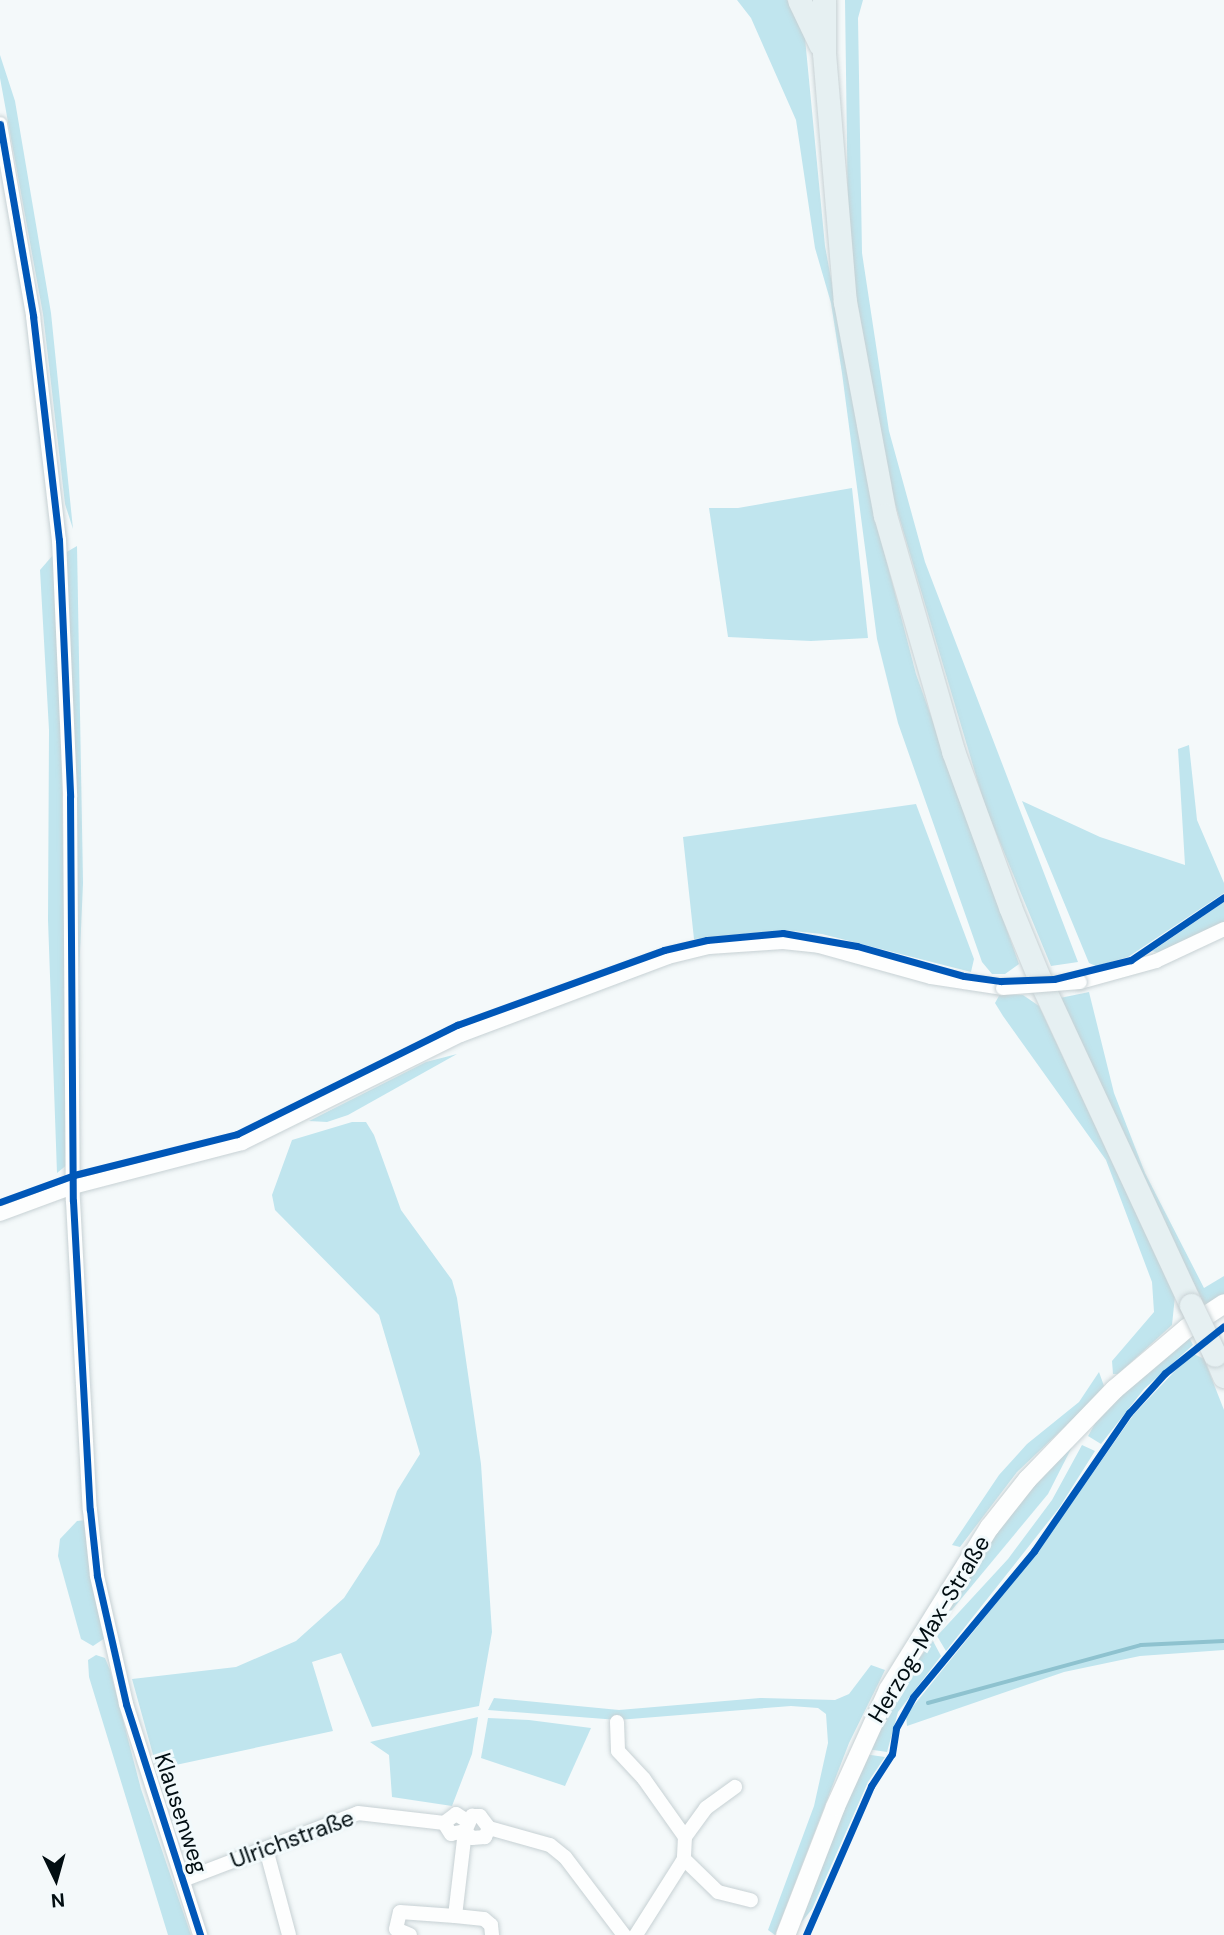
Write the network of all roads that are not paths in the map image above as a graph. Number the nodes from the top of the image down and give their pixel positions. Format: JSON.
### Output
{"nodes":[{"id":1,"x":799,"y":0,"type":"edge"},
{"id":2,"x":832,"y":0,"type":"edge"},
{"id":3,"x":824,"y":11,"type":"edge"},
{"id":4,"x":824,"y":53,"type":"junction"},
{"id":5,"x":0,"y":124,"type":"edge"},
{"id":6,"x":1224,"y":929,"type":"edge"},
{"id":7,"x":73,"y":1186,"type":"junction"},
{"id":8,"x":0,"y":1214,"type":"edge"},
{"id":9,"x":1224,"y":1303,"type":"edge"},
{"id":10,"x":1219,"y":1366,"type":"edge"},
{"id":11,"x":617,"y":1722,"type":"dead end"},
{"id":12,"x":735,"y":1787,"type":"dead end"},
{"id":13,"x":466,"y":1826,"type":"junction"},
{"id":14,"x":685,"y":1837,"type":"junction"},
{"id":15,"x":266,"y":1849,"type":"junction"},
{"id":16,"x":684,"y":1859,"type":"junction"},
{"id":17,"x":183,"y":1880,"type":"junction"},
{"id":18,"x":751,"y":1900,"type":"dead end"},
{"id":19,"x":455,"y":1916,"type":"junction"},
{"id":20,"x":200,"y":1935,"type":"edge"},
{"id":21,"x":289,"y":1935,"type":"edge"},
{"id":22,"x":410,"y":1935,"type":"edge"},
{"id":23,"x":492,"y":1935,"type":"edge"},
{"id":24,"x":624,"y":1935,"type":"edge"},
{"id":25,"x":636,"y":1935,"type":"edge"},
{"id":26,"x":785,"y":1935,"type":"edge"}],
"edges":[{"from":1,"to":4,"type":"highway"},
{"from":2,"to":3,"type":"highway"},
{"from":3,"to":4,"type":"highway"},
{"from":4,"to":10,"type":"highway","bridge":true},
{"from":5,"to":7,"type":"street","name":"Klausenweg"},
{"from":6,"to":7,"type":"street","bridge":true},
{"from":7,"to":8,"type":"street"},
{"from":7,"to":17,"type":"street","name":"Klausenweg"},
{"from":9,"to":26,"type":"main road","name":"Herzog-Max-Straße"},
{"from":11,"to":14,"type":"street"},
{"from":12,"to":14,"type":"street"},
{"from":13,"to":15,"type":"street","name":"Ulrichstraße"},
{"from":13,"to":19,"type":"street"},
{"from":13,"to":24,"type":"street","name":"Ulrichstraße"},
{"from":14,"to":16,"type":"street"},
{"from":15,"to":17,"type":"street","name":"Ulrichstraße"},
{"from":15,"to":21,"type":"street"},
{"from":16,"to":18,"type":"street"},
{"from":16,"to":25,"type":"street"},
{"from":17,"to":20,"type":"street","name":"Klausenweg"},
{"from":19,"to":22,"type":"street"},
{"from":19,"to":23,"type":"street"}]}
